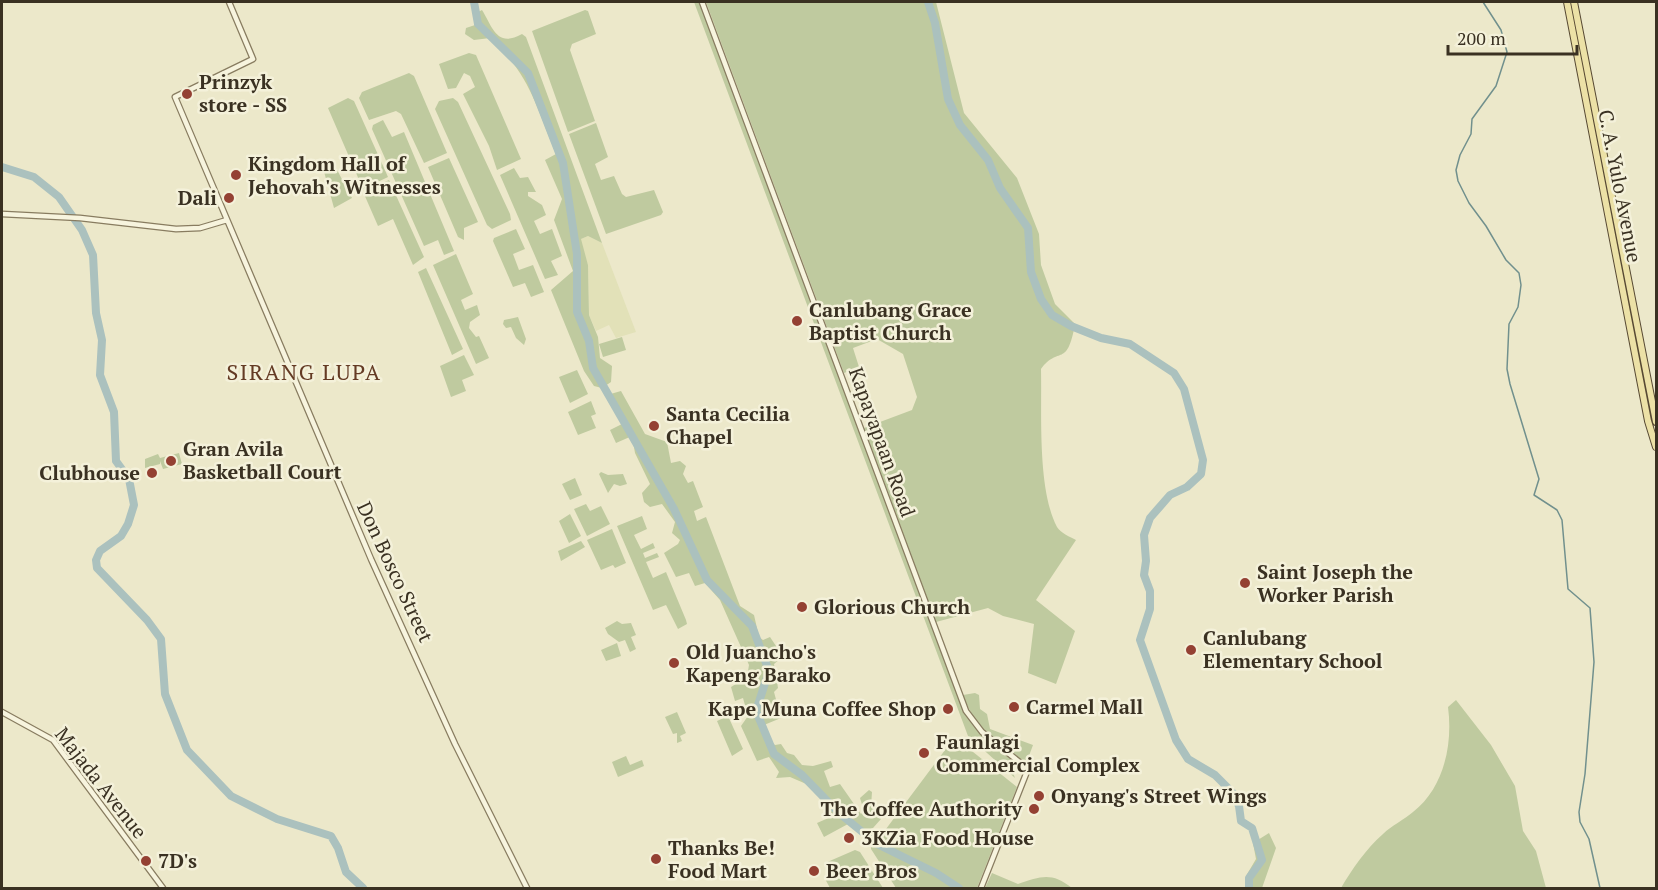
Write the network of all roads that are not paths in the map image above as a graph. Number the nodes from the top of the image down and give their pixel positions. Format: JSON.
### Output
{"nodes":[{"id":1,"x":229,"y":2,"type":"edge"},
{"id":2,"x":702,"y":2,"type":"edge"},
{"id":3,"x":1567,"y":2,"type":"edge"},
{"id":4,"x":1574,"y":2,"type":"edge"},
{"id":5,"x":1578,"y":37,"type":"junction"},
{"id":6,"x":2,"y":214,"type":"edge"},
{"id":7,"x":227,"y":220,"type":"junction"},
{"id":8,"x":1630,"y":308,"type":"junction"},
{"id":9,"x":1656,"y":422,"type":"edge"},
{"id":10,"x":1656,"y":447,"type":"edge"},
{"id":11,"x":2,"y":712,"type":"edge"},
{"id":12,"x":163,"y":888,"type":"edge"},
{"id":13,"x":527,"y":888,"type":"edge"},
{"id":14,"x":981,"y":888,"type":"edge"}],
"edges":[{"from":1,"to":7,"type":"street","name":"Don Bosco Street"},
{"from":2,"to":14,"type":"street","name":"Kapayapaan Road"},
{"from":3,"to":5,"type":"main road","name":"C. A. Yulo Avenue"},
{"from":4,"to":5,"type":"main road","name":"C. A. Yulo Avenue"},
{"from":5,"to":8,"type":"main road","name":"C. A. Yulo Avenue"},
{"from":6,"to":7,"type":"street"},
{"from":7,"to":13,"type":"street","name":"Don Bosco Street"},
{"from":8,"to":9,"type":"main road","name":"C. A. Yulo Avenue"},
{"from":8,"to":10,"type":"main road","name":"C. A. Yulo Avenue"},
{"from":11,"to":12,"type":"street","name":"Majada Avenue"}]}
